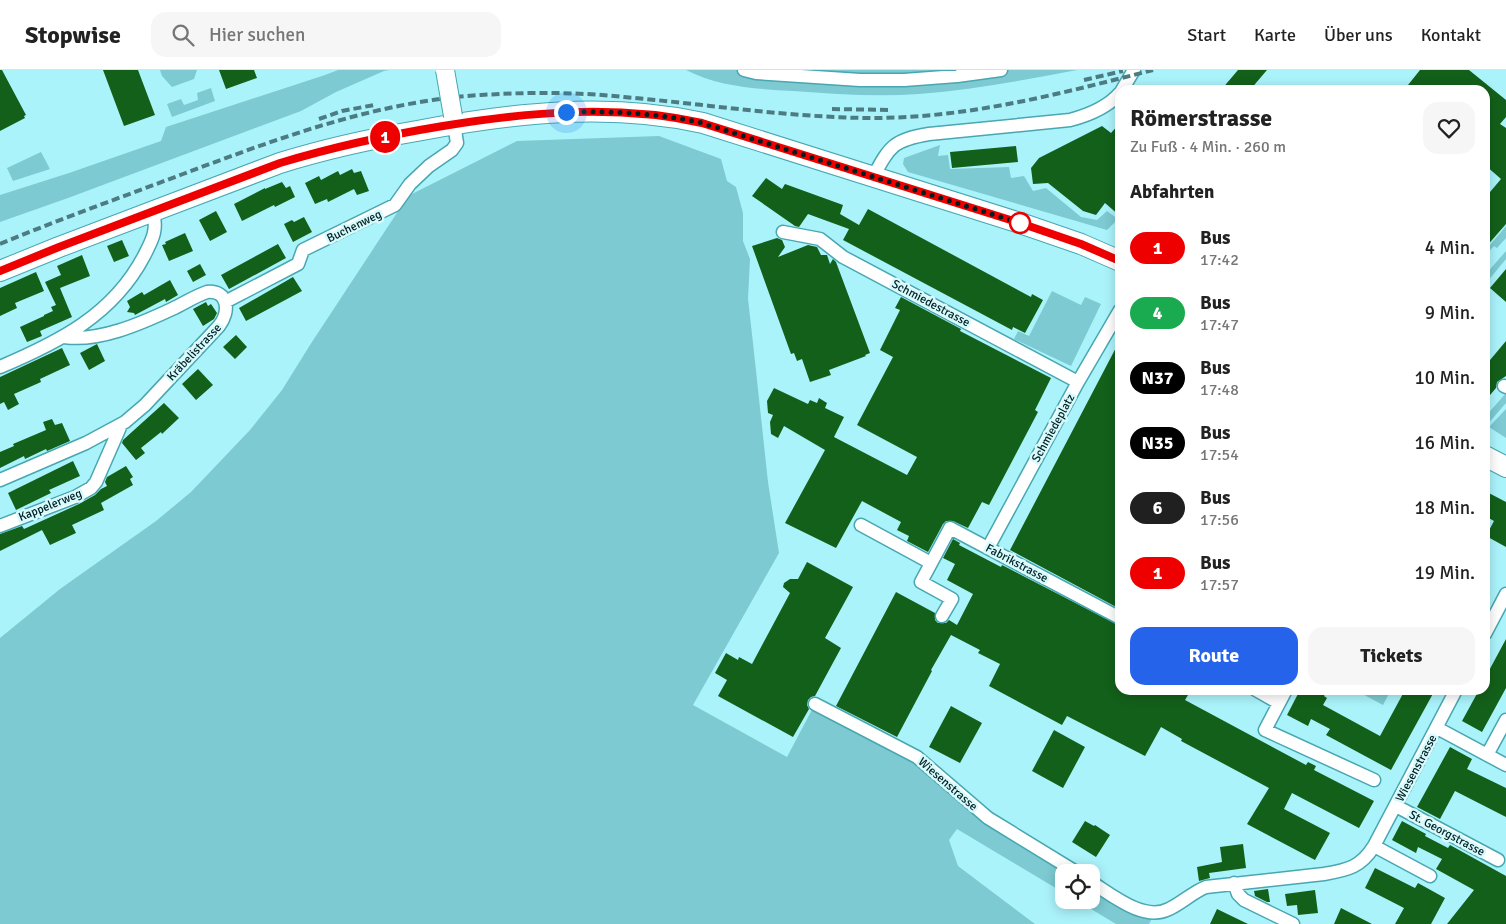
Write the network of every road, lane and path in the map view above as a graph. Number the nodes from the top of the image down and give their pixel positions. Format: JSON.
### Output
{"nodes":[{"id":1,"x":445,"y":70,"type":"edge"},
{"id":2,"x":744,"y":70,"type":"edge"},
{"id":3,"x":1001,"y":70,"type":"edge"},
{"id":4,"x":1134,"y":70,"type":"edge"},
{"id":5,"x":1125,"y":85,"type":"edge"},
{"id":6,"x":1115,"y":98,"type":"edge"},
{"id":7,"x":453,"y":120,"type":"junction"},
{"id":8,"x":873,"y":177,"type":"junction"},
{"id":9,"x":153,"y":212,"type":"junction"},
{"id":10,"x":783,"y":232,"type":"dead end"},
{"id":11,"x":1115,"y":259,"type":"edge"},
{"id":12,"x":0,"y":271,"type":"edge"},
{"id":13,"x":225,"y":302,"type":"junction"},
{"id":14,"x":1115,"y":319,"type":"edge"},
{"id":15,"x":64,"y":337,"type":"junction"},
{"id":16,"x":0,"y":366,"type":"edge"},
{"id":17,"x":1078,"y":382,"type":"junction"},
{"id":18,"x":121,"y":425,"type":"junction"},
{"id":19,"x":1490,"y":459,"type":"edge"},
{"id":20,"x":1506,"y":467,"type":"edge"},
{"id":21,"x":0,"y":480,"type":"edge"},
{"id":22,"x":861,"y":525,"type":"dead end"},
{"id":23,"x":0,"y":526,"type":"edge"},
{"id":24,"x":988,"y":548,"type":"junction"},
{"id":25,"x":931,"y":563,"type":"junction"},
{"id":26,"x":1506,"y":594,"type":"edge"},
{"id":27,"x":1115,"y":615,"type":"edge"},
{"id":28,"x":942,"y":616,"type":"dead end"},
{"id":29,"x":1490,"y":624,"type":"edge"},
{"id":30,"x":1265,"y":695,"type":"edge"},
{"id":31,"x":1283,"y":695,"type":"edge"},
{"id":32,"x":1453,"y":695,"type":"edge"},
{"id":33,"x":1279,"y":703,"type":"junction"},
{"id":34,"x":815,"y":704,"type":"dead end"},
{"id":35,"x":1506,"y":720,"type":"edge"},
{"id":36,"x":1436,"y":728,"type":"junction"},
{"id":37,"x":1487,"y":755,"type":"junction"},
{"id":38,"x":1506,"y":765,"type":"edge"},
{"id":39,"x":1374,"y":780,"type":"dead end"},
{"id":40,"x":1396,"y":806,"type":"junction"},
{"id":41,"x":1374,"y":846,"type":"junction"},
{"id":42,"x":1498,"y":860,"type":"dead end"},
{"id":43,"x":1063,"y":864,"type":"edge"},
{"id":44,"x":1430,"y":876,"type":"dead end"},
{"id":45,"x":1234,"y":883,"type":"junction"},
{"id":46,"x":1100,"y":887,"type":"edge"},
{"id":47,"x":1293,"y":924,"type":"edge"}],
"edges":[{"from":1,"to":7,"type":"main road","bridge":true},
{"from":2,"to":3,"type":"street"},
{"from":4,"to":5,"type":"street"},
{"from":6,"to":8,"type":"street"},
{"from":7,"to":8,"type":"main road"},
{"from":7,"to":9,"type":"main road"},
{"from":7,"to":13,"type":"street","name":"Buchenweg"},
{"from":8,"to":11,"type":"main road"},
{"from":9,"to":12,"type":"main road"},
{"from":9,"to":15,"type":"street"},
{"from":10,"to":17,"type":"street","name":"Schmiedestrasse"},
{"from":13,"to":15,"type":"street"},
{"from":13,"to":18,"type":"street","name":"Kräbelistrasse"},
{"from":14,"to":17,"type":"street","name":"Schmiedeplatz"},
{"from":15,"to":16,"type":"street"},
{"from":17,"to":24,"type":"street","name":"Schmiedeplatz"},
{"from":18,"to":21,"type":"street","name":"Kräbelistrasse"},
{"from":18,"to":23,"type":"street","name":"Kappelerweg"},
{"from":19,"to":20,"type":"main road"},
{"from":22,"to":25,"type":"street"},
{"from":24,"to":25,"type":"street","name":"Fabrikstrasse"},
{"from":24,"to":27,"type":"street","name":"Fabrikstrasse"},
{"from":25,"to":28,"type":"street","name":"Fabrikstrasse"},
{"from":26,"to":29,"type":"street"},
{"from":30,"to":33,"type":"street"},
{"from":31,"to":33,"type":"street"},
{"from":32,"to":36,"type":"street","name":"Wiesenstrasse"},
{"from":33,"to":39,"type":"street"},
{"from":34,"to":43,"type":"street","name":"Wiesenstrasse"},
{"from":35,"to":37,"type":"street"},
{"from":36,"to":37,"type":"street"},
{"from":36,"to":40,"type":"street","name":"Wiesenstrasse"},
{"from":37,"to":38,"type":"street"},
{"from":40,"to":41,"type":"street","name":"Wiesenstrasse"},
{"from":40,"to":42,"type":"street","name":"St. Georgstrasse"},
{"from":41,"to":44,"type":"street"},
{"from":41,"to":45,"type":"street","name":"Wiesenstrasse"},
{"from":45,"to":46,"type":"street","name":"Wiesenstrasse"},
{"from":45,"to":47,"type":"street"}]}
